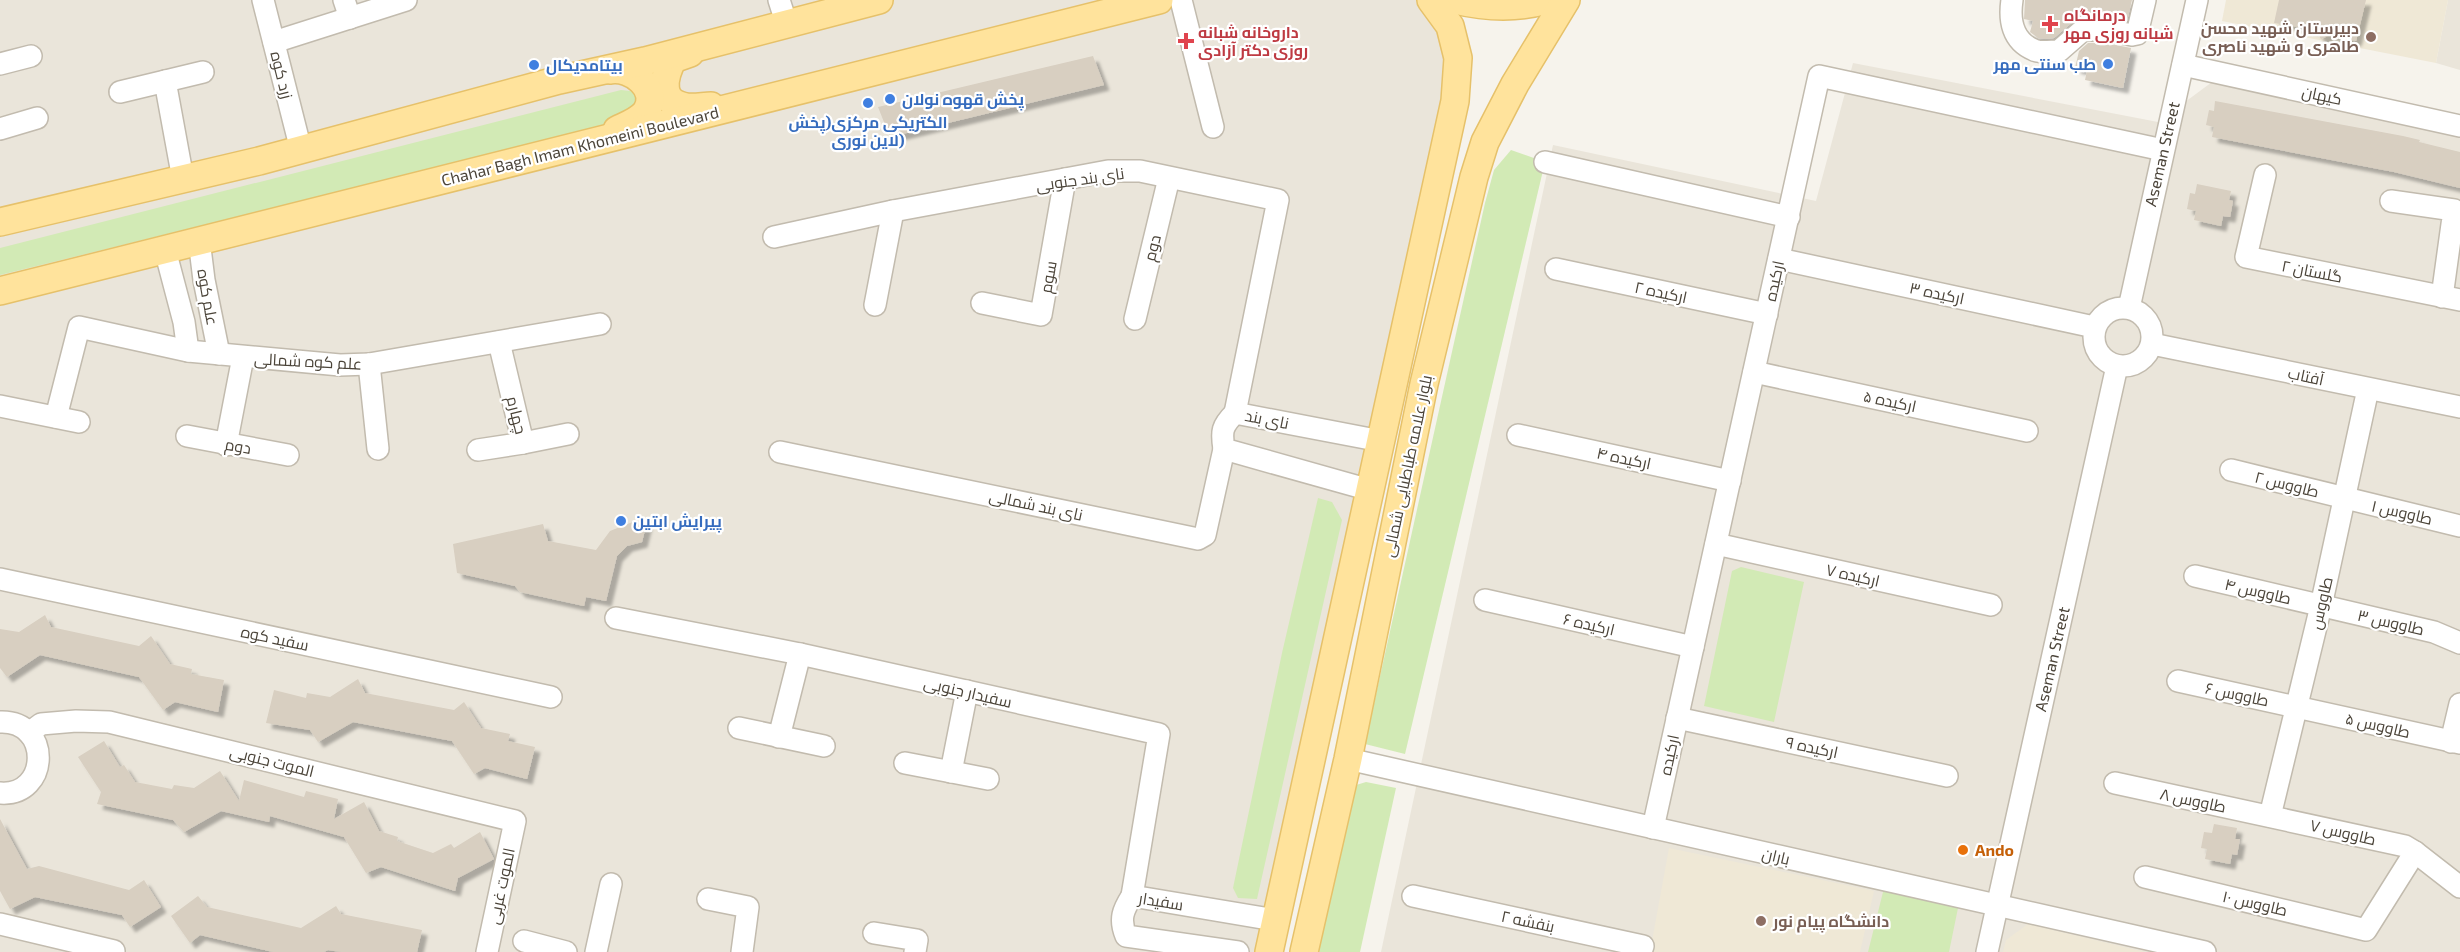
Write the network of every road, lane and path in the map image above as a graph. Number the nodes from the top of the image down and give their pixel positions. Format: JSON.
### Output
{"nodes":[{"id":1,"x":263,"y":0,"type":"edge"},
{"id":2,"x":406,"y":0,"type":"edge"},
{"id":3,"x":879,"y":0,"type":"edge"},
{"id":4,"x":1159,"y":0,"type":"edge"},
{"id":5,"x":1181,"y":0,"type":"edge"},
{"id":6,"x":1431,"y":0,"type":"edge"},
{"id":7,"x":1455,"y":0,"type":"edge"},
{"id":8,"x":1546,"y":0,"type":"edge"},
{"id":9,"x":1566,"y":0,"type":"edge"},
{"id":10,"x":2012,"y":0,"type":"edge"},
{"id":11,"x":2145,"y":0,"type":"edge"},
{"id":12,"x":2197,"y":0,"type":"edge"},
{"id":13,"x":347,"y":9,"type":"edge"},
{"id":14,"x":783,"y":13,"type":"edge"},
{"id":15,"x":731,"y":39,"type":"junction"},
{"id":16,"x":274,"y":42,"type":"junction"},
{"id":17,"x":31,"y":56,"type":"dead end"},
{"id":18,"x":0,"y":64,"type":"edge"},
{"id":19,"x":2183,"y":64,"type":"junction"},
{"id":20,"x":203,"y":72,"type":"dead end"},
{"id":21,"x":559,"y":80,"type":"junction"},
{"id":22,"x":165,"y":81,"type":"junction"},
{"id":23,"x":120,"y":92,"type":"dead end"},
{"id":24,"x":746,"y":105,"type":"junction"},
{"id":25,"x":37,"y":118,"type":"dead end"},
{"id":26,"x":2460,"y":126,"type":"edge"},
{"id":27,"x":1214,"y":127,"type":"dead end"},
{"id":28,"x":0,"y":129,"type":"edge"},
{"id":29,"x":591,"y":142,"type":"junction"},
{"id":30,"x":301,"y":150,"type":"junction"},
{"id":31,"x":2163,"y":150,"type":"junction"},
{"id":32,"x":1545,"y":162,"type":"dead end"},
{"id":33,"x":2265,"y":175,"type":"dead end"},
{"id":34,"x":1169,"y":178,"type":"junction"},
{"id":35,"x":183,"y":179,"type":"junction"},
{"id":36,"x":1065,"y":179,"type":"junction"},
{"id":37,"x":2391,"y":201,"type":"dead end"},
{"id":38,"x":893,"y":211,"type":"junction"},
{"id":39,"x":1789,"y":217,"type":"junction"},
{"id":40,"x":0,"y":219,"type":"edge"},
{"id":41,"x":774,"y":237,"type":"dead end"},
{"id":42,"x":200,"y":240,"type":"junction"},
{"id":43,"x":165,"y":250,"type":"junction"},
{"id":44,"x":1779,"y":259,"type":"junction"},
{"id":45,"x":1556,"y":269,"type":"dead end"},
{"id":46,"x":0,"y":291,"type":"edge"},
{"id":47,"x":2451,"y":298,"type":"edge"},
{"id":48,"x":982,"y":303,"type":"dead end"},
{"id":49,"x":875,"y":305,"type":"dead end"},
{"id":50,"x":2129,"y":308,"type":"junction"},
{"id":51,"x":1767,"y":314,"type":"junction"},
{"id":52,"x":1135,"y":319,"type":"dead end"},
{"id":53,"x":600,"y":324,"type":"dead end"},
{"id":54,"x":2094,"y":327,"type":"junction"},
{"id":55,"x":499,"y":342,"type":"junction"},
{"id":56,"x":2152,"y":344,"type":"junction"},
{"id":57,"x":188,"y":351,"type":"junction"},
{"id":58,"x":219,"y":354,"type":"junction"},
{"id":59,"x":243,"y":357,"type":"junction"},
{"id":60,"x":369,"y":364,"type":"junction"},
{"id":61,"x":2117,"y":366,"type":"junction"},
{"id":62,"x":1754,"y":372,"type":"junction"},
{"id":63,"x":2368,"y":389,"type":"junction"},
{"id":64,"x":0,"y":406,"type":"edge"},
{"id":65,"x":2460,"y":407,"type":"edge"},
{"id":66,"x":1235,"y":413,"type":"junction"},
{"id":67,"x":56,"y":417,"type":"junction"},
{"id":68,"x":79,"y":422,"type":"dead end"},
{"id":69,"x":2027,"y":431,"type":"dead end"},
{"id":70,"x":568,"y":434,"type":"dead end"},
{"id":71,"x":1518,"y":435,"type":"dead end"},
{"id":72,"x":187,"y":436,"type":"dead end"},
{"id":73,"x":1381,"y":441,"type":"junction"},
{"id":74,"x":523,"y":443,"type":"junction"},
{"id":75,"x":226,"y":445,"type":"junction"},
{"id":76,"x":378,"y":449,"type":"dead end"},
{"id":77,"x":1224,"y":449,"type":"junction"},
{"id":78,"x":478,"y":450,"type":"dead end"},
{"id":79,"x":780,"y":452,"type":"dead end"},
{"id":80,"x":288,"y":455,"type":"dead end"},
{"id":81,"x":2231,"y":470,"type":"dead end"},
{"id":82,"x":1730,"y":481,"type":"junction"},
{"id":83,"x":1370,"y":490,"type":"junction"},
{"id":84,"x":2344,"y":498,"type":"junction"},
{"id":85,"x":2460,"y":526,"type":"edge"},
{"id":86,"x":1716,"y":544,"type":"junction"},
{"id":87,"x":2195,"y":576,"type":"dead end"},
{"id":88,"x":0,"y":579,"type":"edge"},
{"id":89,"x":1485,"y":600,"type":"dead end"},
{"id":90,"x":1991,"y":605,"type":"dead end"},
{"id":91,"x":2321,"y":606,"type":"junction"},
{"id":92,"x":616,"y":618,"type":"dead end"},
{"id":93,"x":2460,"y":643,"type":"edge"},
{"id":94,"x":1693,"y":647,"type":"junction"},
{"id":95,"x":800,"y":654,"type":"junction"},
{"id":96,"x":2178,"y":681,"type":"dead end"},
{"id":97,"x":966,"y":691,"type":"junction"},
{"id":98,"x":551,"y":697,"type":"dead end"},
{"id":99,"x":2460,"y":704,"type":"edge"},
{"id":100,"x":2297,"y":706,"type":"junction"},
{"id":101,"x":1677,"y":718,"type":"junction"},
{"id":102,"x":0,"y":722,"type":"edge"},
{"id":103,"x":740,"y":728,"type":"dead end"},
{"id":104,"x":29,"y":733,"type":"junction"},
{"id":105,"x":780,"y":737,"type":"junction"},
{"id":106,"x":2456,"y":742,"type":"edge"},
{"id":107,"x":824,"y":746,"type":"dead end"},
{"id":108,"x":1348,"y":759,"type":"junction"},
{"id":109,"x":905,"y":763,"type":"dead end"},
{"id":110,"x":951,"y":772,"type":"junction"},
{"id":111,"x":1947,"y":776,"type":"dead end"},
{"id":112,"x":988,"y":779,"type":"dead end"},
{"id":113,"x":2115,"y":783,"type":"dead end"},
{"id":114,"x":0,"y":793,"type":"edge"},
{"id":115,"x":2270,"y":816,"type":"junction"},
{"id":116,"x":515,"y":821,"type":"joint"},
{"id":117,"x":1653,"y":828,"type":"junction"},
{"id":118,"x":2415,"y":852,"type":"junction"},
{"id":119,"x":2145,"y":877,"type":"dead end"},
{"id":120,"x":611,"y":884,"type":"dead end"},
{"id":121,"x":2460,"y":887,"type":"edge"},
{"id":122,"x":1132,"y":896,"type":"junction"},
{"id":123,"x":1413,"y":896,"type":"dead end"},
{"id":124,"x":708,"y":899,"type":"dead end"},
{"id":125,"x":1997,"y":905,"type":"junction"},
{"id":126,"x":1275,"y":920,"type":"junction"},
{"id":127,"x":0,"y":924,"type":"edge"},
{"id":128,"x":874,"y":933,"type":"dead end"},
{"id":129,"x":524,"y":941,"type":"dead end"},
{"id":130,"x":1123,"y":944,"type":"edge"},
{"id":131,"x":1642,"y":949,"type":"edge"},
{"id":132,"x":114,"y":951,"type":"edge"},
{"id":133,"x":487,"y":952,"type":"edge"},
{"id":134,"x":563,"y":952,"type":"edge"},
{"id":135,"x":596,"y":952,"type":"edge"},
{"id":136,"x":742,"y":952,"type":"edge"},
{"id":137,"x":915,"y":952,"type":"edge"},
{"id":138,"x":1238,"y":952,"type":"edge"},
{"id":139,"x":1269,"y":952,"type":"edge"},
{"id":140,"x":1304,"y":952,"type":"edge"},
{"id":141,"x":1987,"y":952,"type":"edge"},
{"id":142,"x":2205,"y":952,"type":"edge"}],
"edges":[{"from":1,"to":16,"type":"street","name":"زرد کوه"},
{"from":2,"to":13,"type":"street"},
{"from":3,"to":14,"type":"main road"},
{"from":4,"to":24,"type":"main road","name":"Chahar Bagh Imam Khomeini Boulevard"},
{"from":5,"to":27,"type":"street"},
{"from":6,"to":73,"type":"main road","name":"بلوار علامه طباطبایی شمالی"},
{"from":7,"to":8,"type":"main road"},
{"from":9,"to":108,"type":"main road","name":"بلوار علامه طباطبایی شمالی"},
{"from":10,"to":11,"type":"street"},
{"from":12,"to":19,"type":"street","name":"Aseman Street"},
{"from":13,"to":16,"type":"street"},
{"from":14,"to":15,"type":"main road"},
{"from":15,"to":21,"type":"main road"},
{"from":15,"to":24,"type":"main road"},
{"from":16,"to":30,"type":"street","name":"زرد کوه"},
{"from":17,"to":18,"type":"street"},
{"from":19,"to":26,"type":"street","name":"کیهان"},
{"from":19,"to":31,"type":"street","name":"Aseman Street"},
{"from":20,"to":22,"type":"street"},
{"from":21,"to":29,"type":"main road"},
{"from":21,"to":30,"type":"main road"},
{"from":22,"to":23,"type":"street"},
{"from":22,"to":35,"type":"street"},
{"from":24,"to":29,"type":"main road","name":"Chahar Bagh Imam Khomeini Boulevard"},
{"from":25,"to":28,"type":"street"},
{"from":29,"to":42,"type":"main road","name":"Chahar Bagh Imam Khomeini Boulevard"},
{"from":30,"to":35,"type":"main road"},
{"from":31,"to":39,"type":"street","name":"ارکیده"},
{"from":31,"to":50,"type":"street","name":"Aseman Street"},
{"from":32,"to":39,"type":"street"},
{"from":33,"to":47,"type":"street","name":"گلستان ۲"},
{"from":34,"to":36,"type":"street","name":"نای بند جنوبی"},
{"from":34,"to":52,"type":"street","name":"دوم"},
{"from":34,"to":66,"type":"street","name":"نای بند جنوبی"},
{"from":35,"to":40,"type":"main road"},
{"from":36,"to":38,"type":"street","name":"نای بند جنوبی"},
{"from":36,"to":48,"type":"street","name":"سوم"},
{"from":37,"to":47,"type":"street"},
{"from":38,"to":41,"type":"street","name":"نای بند جنوبی"},
{"from":38,"to":49,"type":"street"},
{"from":39,"to":44,"type":"street","name":"ارکیده"},
{"from":42,"to":43,"type":"main road","name":"Chahar Bagh Imam Khomeini Boulevard"},
{"from":42,"to":58,"type":"street","name":"علم کوه"},
{"from":43,"to":46,"type":"main road","name":"Chahar Bagh Imam Khomeini Boulevard"},
{"from":43,"to":57,"type":"street","name":"علم کوه"},
{"from":44,"to":51,"type":"street","name":"ارکیده"},
{"from":44,"to":54,"type":"street","name":"ارکیده ۳"},
{"from":45,"to":51,"type":"street","name":"ارکیده ۲"},
{"from":50,"to":54,"type":"street"},
{"from":50,"to":56,"type":"street"},
{"from":51,"to":62,"type":"street","name":"ارکیده"},
{"from":53,"to":55,"type":"street","name":"علم کوه شمالی"},
{"from":54,"to":61,"type":"street"},
{"from":55,"to":60,"type":"street","name":"علم کوه شمالی"},
{"from":55,"to":74,"type":"street","name":"چهارم"},
{"from":56,"to":61,"type":"street"},
{"from":56,"to":63,"type":"street","name":"آفتاب"},
{"from":57,"to":58,"type":"street","name":"علم کوه شمالی"},
{"from":57,"to":67,"type":"street","name":"علم کوه شمالی"},
{"from":58,"to":59,"type":"street","name":"علم کوه شمالی"},
{"from":59,"to":60,"type":"street","name":"علم کوه شمالی"},
{"from":59,"to":75,"type":"street"},
{"from":60,"to":76,"type":"street"},
{"from":61,"to":125,"type":"street","name":"Aseman Street"},
{"from":62,"to":69,"type":"street","name":"ارکیده ۵"},
{"from":62,"to":82,"type":"street","name":"ارکیده"},
{"from":63,"to":65,"type":"street","name":"آفتاب"},
{"from":63,"to":84,"type":"street","name":"طاووس"},
{"from":64,"to":67,"type":"street"},
{"from":66,"to":73,"type":"street","name":"نای بند"},
{"from":66,"to":77,"type":"street","name":"نای بند"},
{"from":67,"to":68,"type":"street"},
{"from":70,"to":74,"type":"street"},
{"from":71,"to":82,"type":"street","name":"ارکیده ۴"},
{"from":72,"to":75,"type":"street","name":"دوم"},
{"from":73,"to":83,"type":"main road","name":"بلوار علامه طباطبایی شمالی"},
{"from":74,"to":78,"type":"street","name":"چهارم"},
{"from":75,"to":80,"type":"street","name":"دوم"},
{"from":77,"to":79,"type":"street","name":"نای بند شمالی"},
{"from":77,"to":83,"type":"street"},
{"from":81,"to":84,"type":"street","name":"طاووس ۲"},
{"from":82,"to":86,"type":"street","name":"ارکیده"},
{"from":83,"to":126,"type":"main road","name":"بلوار علامه طباطبایی شمالی"},
{"from":84,"to":85,"type":"street","name":"طاووس ۱"},
{"from":84,"to":91,"type":"street","name":"طاووس"},
{"from":86,"to":90,"type":"street","name":"ارکیده ۷"},
{"from":86,"to":94,"type":"street","name":"ارکیده"},
{"from":87,"to":91,"type":"street","name":"طاووس ۴"},
{"from":88,"to":98,"type":"street","name":"سفید کوه"},
{"from":89,"to":94,"type":"street","name":"ارکیده ۶"},
{"from":91,"to":93,"type":"street","name":"طاووس ۳"},
{"from":91,"to":100,"type":"street","name":"طاووس"},
{"from":92,"to":95,"type":"street","name":"سفیدار جنوبی"},
{"from":94,"to":101,"type":"street","name":"ارکیده"},
{"from":95,"to":97,"type":"street","name":"سفیدار جنوبی"},
{"from":95,"to":105,"type":"street"},
{"from":96,"to":100,"type":"street","name":"طاووس ۶"},
{"from":97,"to":110,"type":"street"},
{"from":97,"to":122,"type":"street","name":"سفیدار جنوبی"},
{"from":99,"to":106,"type":"street"},
{"from":100,"to":106,"type":"street","name":"طاووس ۵"},
{"from":100,"to":115,"type":"street","name":"طاووس"},
{"from":101,"to":111,"type":"street","name":"ارکیده ۹"},
{"from":101,"to":117,"type":"street","name":"ارکیده"},
{"from":102,"to":104,"type":"street"},
{"from":103,"to":105,"type":"street"},
{"from":104,"to":114,"type":"street"},
{"from":104,"to":116,"type":"street","name":"الموت جنوبی"},
{"from":105,"to":107,"type":"street"},
{"from":108,"to":117,"type":"street","name":"باران"},
{"from":108,"to":140,"type":"main road","name":"بلوار علامه طباطبایی شمالی"},
{"from":109,"to":110,"type":"street"},
{"from":110,"to":112,"type":"street"},
{"from":113,"to":115,"type":"street","name":"طاووس ۸"},
{"from":115,"to":118,"type":"street","name":"طاووس ۷"},
{"from":116,"to":133,"type":"street","name":"الموت غربی"},
{"from":117,"to":125,"type":"street","name":"باران"},
{"from":118,"to":119,"type":"street","name":"طاووس ۱۰"},
{"from":118,"to":121,"type":"street","name":"طاووس ۷"},
{"from":120,"to":135,"type":"street"},
{"from":122,"to":126,"type":"street","name":"سفیدار"},
{"from":122,"to":130,"type":"street","name":"سفیدار"},
{"from":123,"to":131,"type":"street","name":"بنفشه ۲"},
{"from":124,"to":136,"type":"street"},
{"from":125,"to":141,"type":"street","name":"Aseman Street"},
{"from":125,"to":142,"type":"street","name":"باران"},
{"from":126,"to":139,"type":"main road","name":"بلوار علامه طباطبایی شمالی"},
{"from":127,"to":132,"type":"street"},
{"from":128,"to":137,"type":"street"},
{"from":129,"to":134,"type":"street"},
{"from":130,"to":138,"type":"street","name":"سفیدار"}]}
